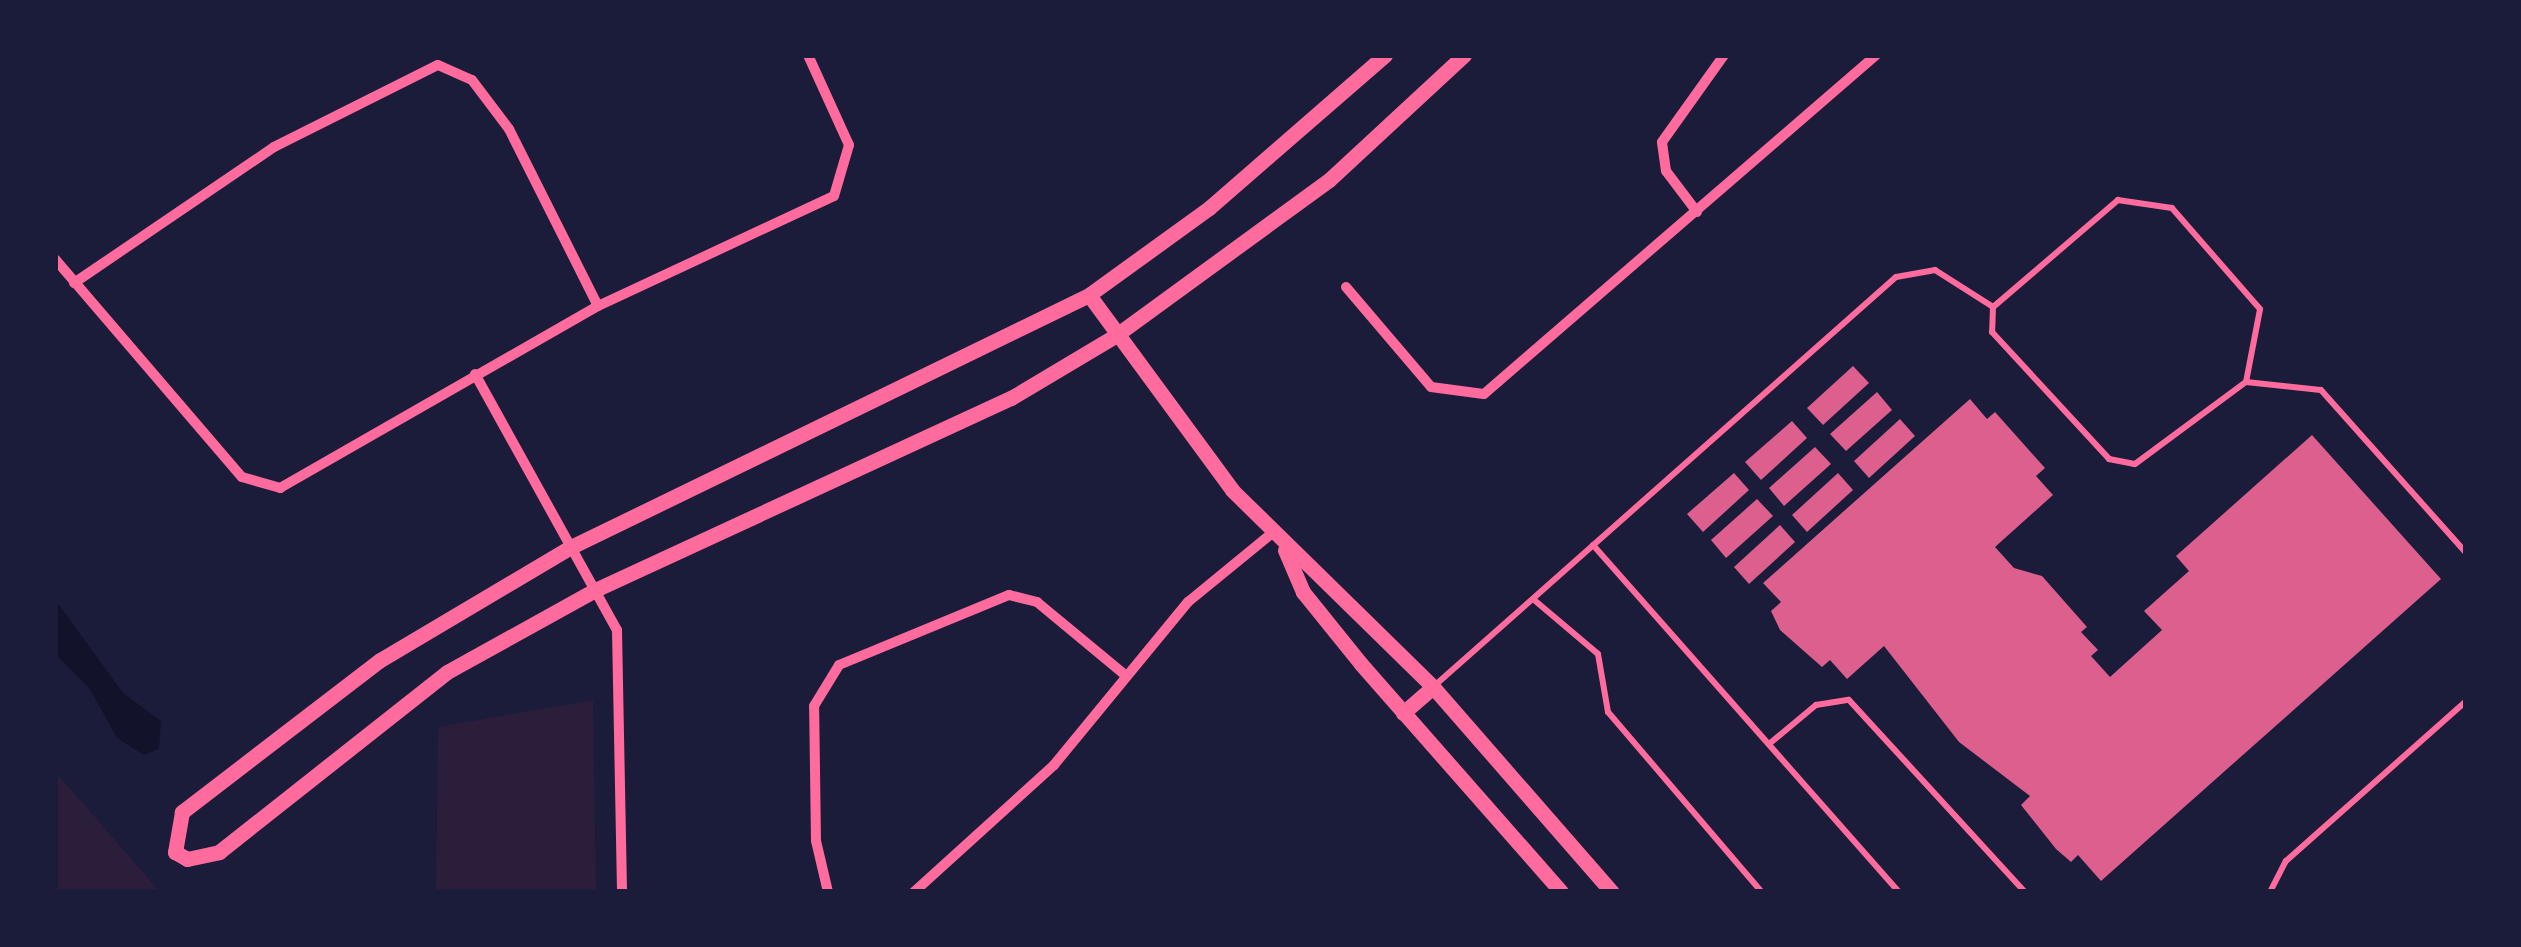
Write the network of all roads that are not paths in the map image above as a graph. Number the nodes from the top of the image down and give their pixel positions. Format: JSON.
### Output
{"nodes":[{"id":1,"x":808,"y":55,"type":"edge"},
{"id":2,"x":1386,"y":55,"type":"edge"},
{"id":3,"x":1464,"y":55,"type":"edge"},
{"id":4,"x":1724,"y":55,"type":"edge"},
{"id":5,"x":1876,"y":55,"type":"edge"},
{"id":6,"x":1697,"y":212,"type":"junction"},
{"id":7,"x":55,"y":259,"type":"edge"},
{"id":8,"x":74,"y":283,"type":"junction"},
{"id":9,"x":1346,"y":287,"type":"dead end"},
{"id":10,"x":1088,"y":295,"type":"junction"},
{"id":11,"x":598,"y":306,"type":"junction"},
{"id":12,"x":1992,"y":307,"type":"junction"},
{"id":13,"x":1115,"y":336,"type":"junction"},
{"id":14,"x":475,"y":374,"type":"junction"},
{"id":15,"x":2246,"y":382,"type":"junction"},
{"id":16,"x":1271,"y":534,"type":"junction"},
{"id":17,"x":1593,"y":545,"type":"junction"},
{"id":18,"x":569,"y":548,"type":"junction"},
{"id":19,"x":1286,"y":550,"type":"junction"},
{"id":20,"x":2466,"y":552,"type":"edge"},
{"id":21,"x":596,"y":590,"type":"junction"},
{"id":22,"x":1533,"y":599,"type":"junction"},
{"id":23,"x":1124,"y":674,"type":"junction"},
{"id":24,"x":1433,"y":687,"type":"junction"},
{"id":25,"x":2466,"y":701,"type":"edge"},
{"id":26,"x":1403,"y":713,"type":"junction"},
{"id":27,"x":1769,"y":744,"type":"junction"},
{"id":28,"x":622,"y":892,"type":"edge"},
{"id":29,"x":828,"y":892,"type":"edge"},
{"id":30,"x":914,"y":892,"type":"edge"},
{"id":31,"x":1561,"y":892,"type":"edge"},
{"id":32,"x":1612,"y":892,"type":"edge"},
{"id":33,"x":1762,"y":892,"type":"edge"},
{"id":34,"x":1899,"y":892,"type":"edge"},
{"id":35,"x":2025,"y":892,"type":"edge"},
{"id":36,"x":2270,"y":892,"type":"edge"}],
"edges":[{"from":1,"to":11,"type":"street"},
{"from":2,"to":10,"type":"street"},
{"from":3,"to":13,"type":"street"},
{"from":4,"to":6,"type":"street"},
{"from":5,"to":6,"type":"street"},
{"from":6,"to":9,"type":"street"},
{"from":7,"to":8,"type":"street"},
{"from":8,"to":11,"type":"street"},
{"from":8,"to":14,"type":"street"},
{"from":10,"to":13,"type":"street"},
{"from":10,"to":18,"type":"street"},
{"from":11,"to":14,"type":"street"},
{"from":12,"to":15,"type":"lane"},
{"from":12,"to":15,"type":"lane"},
{"from":12,"to":17,"type":"lane"},
{"from":13,"to":16,"type":"street"},
{"from":13,"to":21,"type":"street"},
{"from":14,"to":18,"type":"street"},
{"from":15,"to":20,"type":"lane"},
{"from":16,"to":19,"type":"street"},
{"from":16,"to":23,"type":"street"},
{"from":17,"to":22,"type":"lane"},
{"from":17,"to":27,"type":"lane"},
{"from":18,"to":21,"type":"street"},
{"from":18,"to":21,"type":"street"},
{"from":19,"to":24,"type":"street"},
{"from":19,"to":26,"type":"street"},
{"from":21,"to":28,"type":"street"},
{"from":22,"to":24,"type":"lane"},
{"from":22,"to":33,"type":"lane"},
{"from":23,"to":29,"type":"street"},
{"from":23,"to":30,"type":"street"},
{"from":24,"to":26,"type":"street"},
{"from":24,"to":32,"type":"street"},
{"from":25,"to":36,"type":"lane"},
{"from":26,"to":31,"type":"street"},
{"from":27,"to":34,"type":"lane"},
{"from":27,"to":35,"type":"lane"}]}
